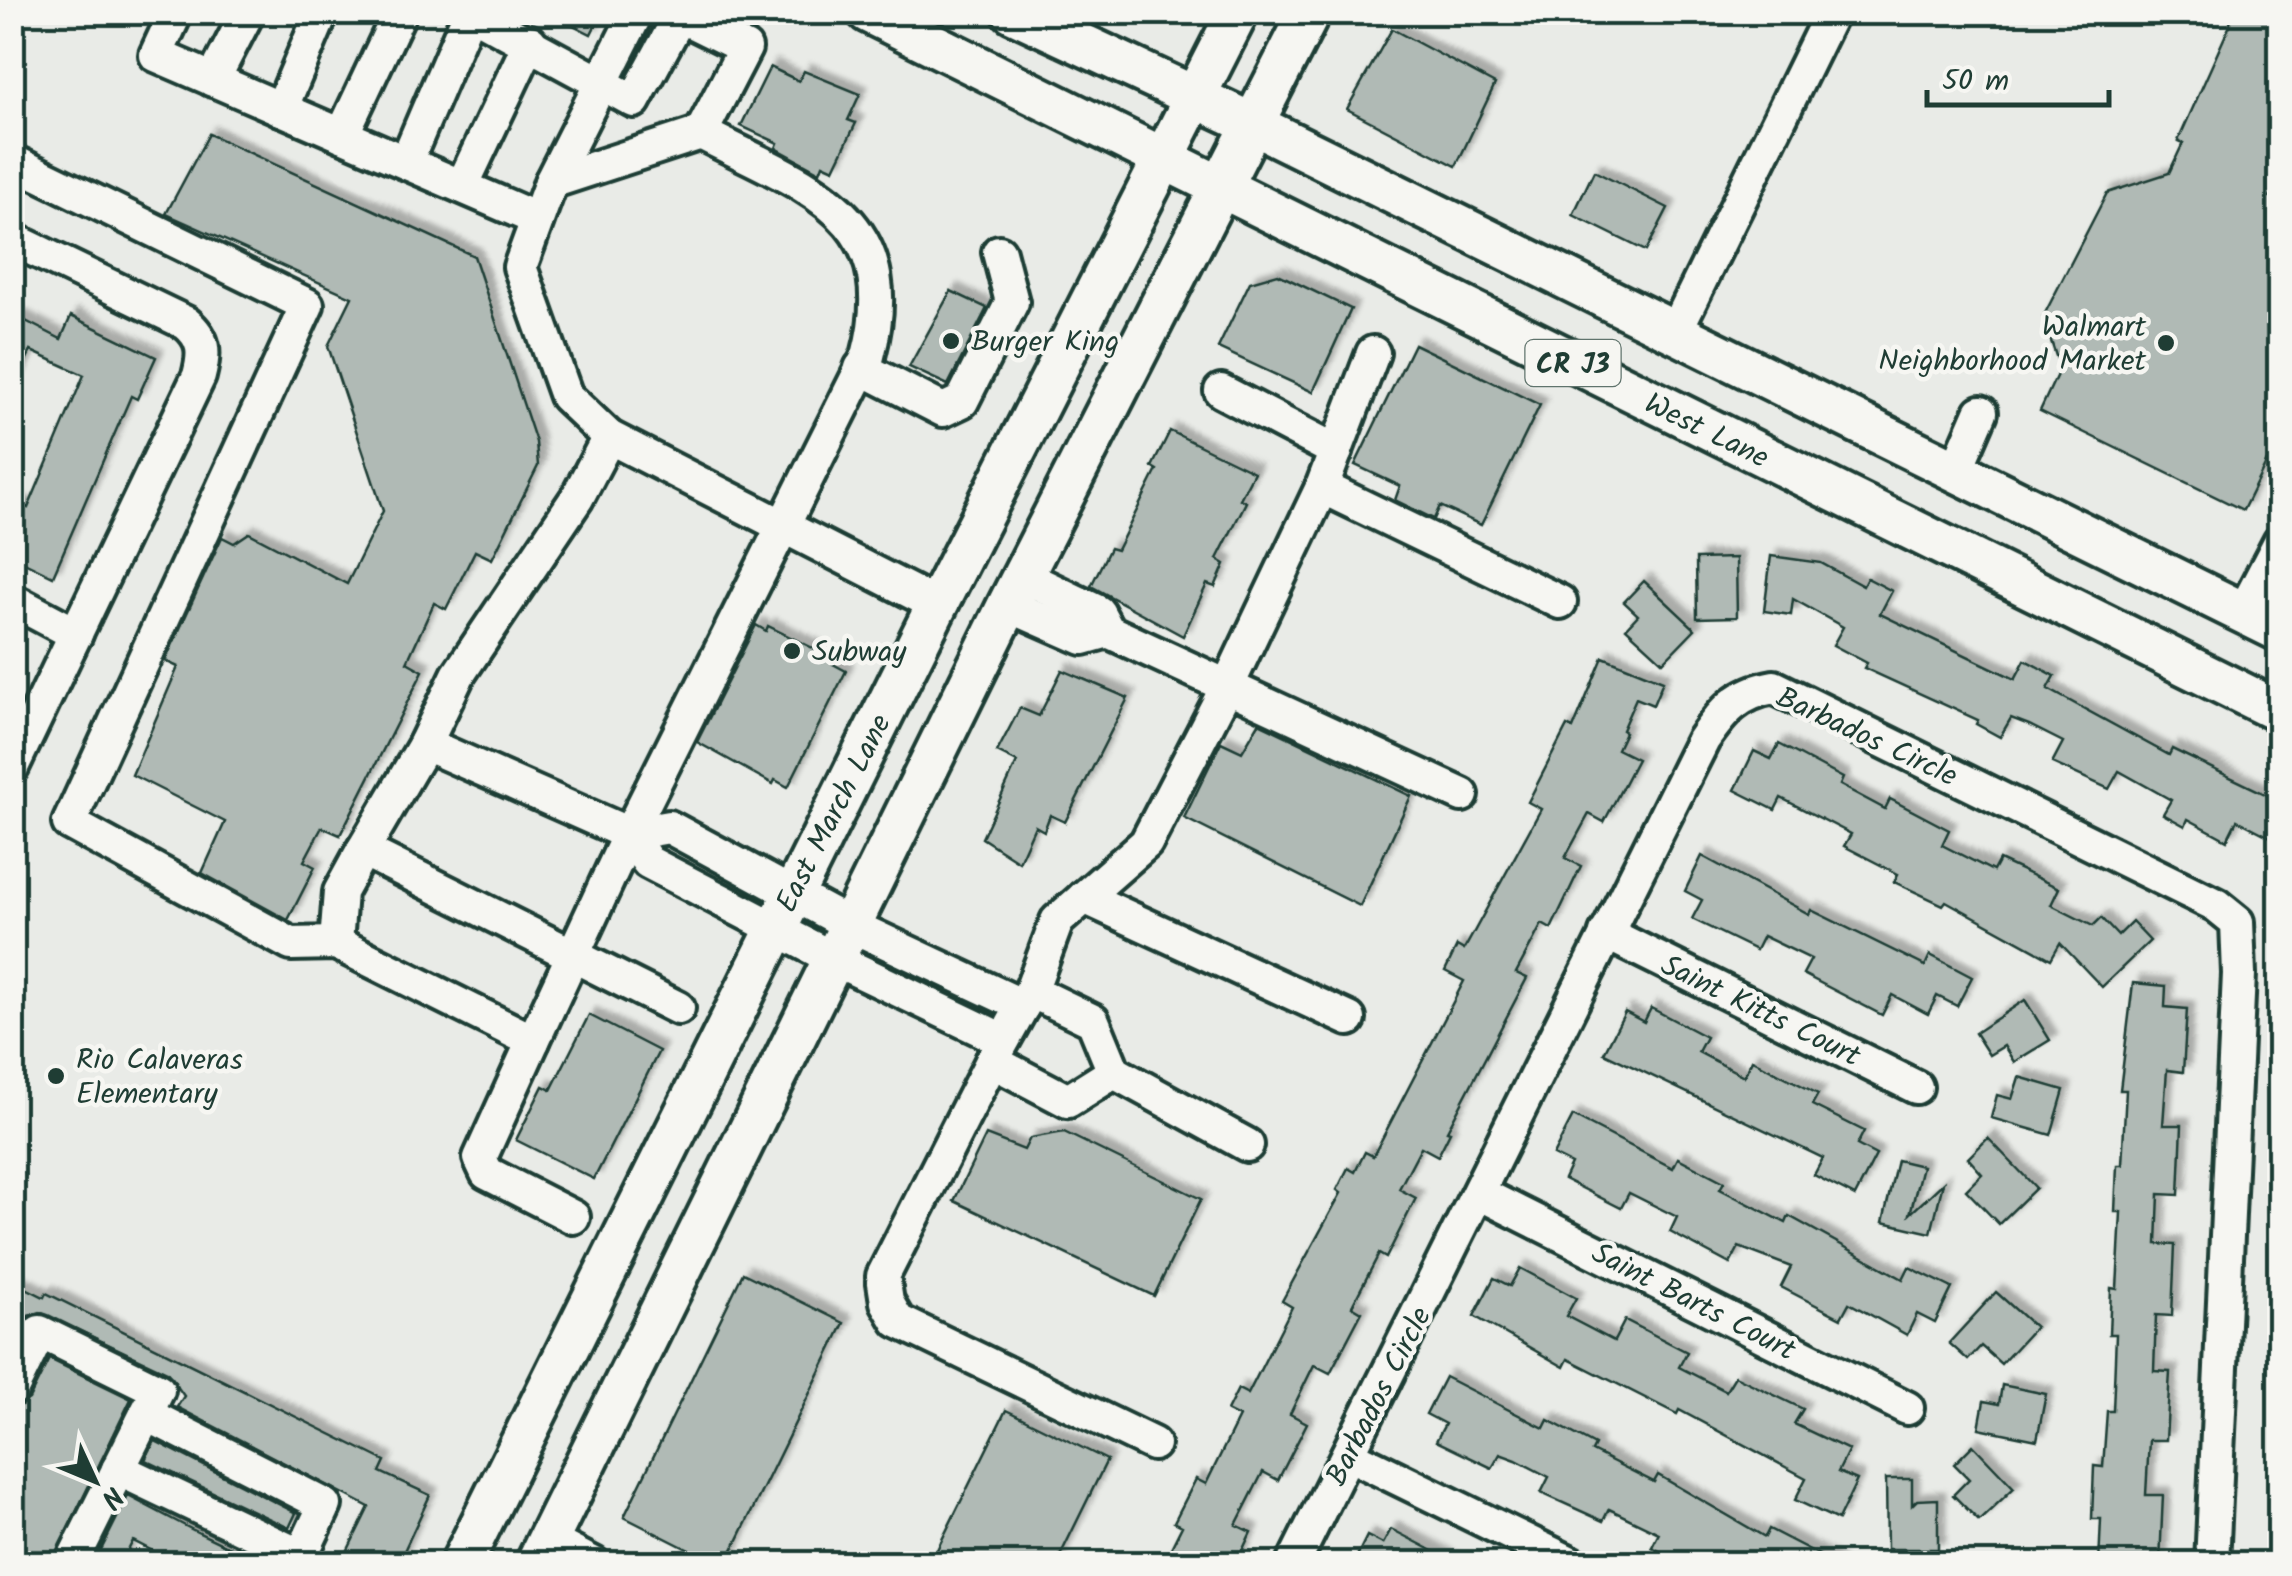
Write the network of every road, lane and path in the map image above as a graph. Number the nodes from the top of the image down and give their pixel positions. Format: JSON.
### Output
{"nodes":[{"id":1,"x":176,"y":12,"type":"edge"},
{"id":2,"x":248,"y":12,"type":"edge"},
{"id":3,"x":322,"y":12,"type":"edge"},
{"id":4,"x":400,"y":12,"type":"edge"},
{"id":5,"x":470,"y":12,"type":"edge"},
{"id":6,"x":638,"y":12,"type":"edge"},
{"id":7,"x":868,"y":12,"type":"edge"},
{"id":8,"x":1013,"y":12,"type":"edge"},
{"id":9,"x":1238,"y":12,"type":"edge"},
{"id":10,"x":1310,"y":12,"type":"edge"},
{"id":11,"x":1832,"y":12,"type":"edge"},
{"id":12,"x":530,"y":42,"type":"junction"},
{"id":13,"x":212,"y":80,"type":"junction"},
{"id":14,"x":600,"y":86,"type":"junction"},
{"id":15,"x":1195,"y":98,"type":"junction"},
{"id":16,"x":281,"y":109,"type":"junction"},
{"id":17,"x":1253,"y":124,"type":"junction"},
{"id":18,"x":701,"y":134,"type":"junction"},
{"id":19,"x":342,"y":135,"type":"junction"},
{"id":20,"x":1164,"y":159,"type":"junction"},
{"id":21,"x":12,"y":161,"type":"edge"},
{"id":22,"x":406,"y":162,"type":"junction"},
{"id":23,"x":551,"y":182,"type":"junction"},
{"id":24,"x":462,"y":186,"type":"junction"},
{"id":25,"x":1220,"y":188,"type":"junction"},
{"id":26,"x":537,"y":219,"type":"junction"},
{"id":27,"x":12,"y":238,"type":"edge"},
{"id":28,"x":999,"y":252,"type":"dead end"},
{"id":29,"x":1674,"y":334,"type":"junction"},
{"id":30,"x":1373,"y":353,"type":"dead end"},
{"id":31,"x":862,"y":368,"type":"junction"},
{"id":32,"x":1220,"y":391,"type":"dead end"},
{"id":33,"x":1981,"y":412,"type":"dead end"},
{"id":34,"x":609,"y":437,"type":"junction"},
{"id":35,"x":1336,"y":451,"type":"junction"},
{"id":36,"x":1956,"y":470,"type":"junction"},
{"id":37,"x":1322,"y":487,"type":"junction"},
{"id":38,"x":782,"y":526,"type":"junction"},
{"id":39,"x":2280,"y":542,"type":"edge"},
{"id":40,"x":1016,"y":590,"type":"junction"},
{"id":41,"x":12,"y":600,"type":"edge"},
{"id":42,"x":1560,"y":602,"type":"dead end"},
{"id":43,"x":936,"y":605,"type":"junction"},
{"id":44,"x":2244,"y":613,"type":"junction"},
{"id":45,"x":2280,"y":631,"type":"edge"},
{"id":46,"x":76,"y":634,"type":"junction"},
{"id":47,"x":1228,"y":686,"type":"junction"},
{"id":48,"x":2280,"y":712,"type":"edge"},
{"id":49,"x":424,"y":744,"type":"junction"},
{"id":50,"x":12,"y":767,"type":"edge"},
{"id":51,"x":1462,"y":795,"type":"dead end"},
{"id":52,"x":629,"y":834,"type":"junction"},
{"id":53,"x":362,"y":850,"type":"junction"},
{"id":54,"x":1084,"y":897,"type":"junction"},
{"id":55,"x":784,"y":910,"type":"junction"},
{"id":56,"x":1606,"y":934,"type":"junction"},
{"id":57,"x":336,"y":943,"type":"junction"},
{"id":58,"x":844,"y":943,"type":"junction"},
{"id":59,"x":574,"y":955,"type":"junction"},
{"id":60,"x":1027,"y":998,"type":"junction"},
{"id":61,"x":678,"y":1008,"type":"dead end"},
{"id":62,"x":1349,"y":1019,"type":"dead end"},
{"id":63,"x":533,"y":1042,"type":"junction"},
{"id":64,"x":998,"y":1051,"type":"junction"},
{"id":65,"x":1114,"y":1072,"type":"junction"},
{"id":66,"x":1916,"y":1088,"type":"dead end"},
{"id":67,"x":1247,"y":1146,"type":"dead end"},
{"id":68,"x":1480,"y":1194,"type":"junction"},
{"id":69,"x":573,"y":1217,"type":"dead end"},
{"id":70,"x":12,"y":1388,"type":"edge"},
{"id":71,"x":1908,"y":1408,"type":"dead end"},
{"id":72,"x":146,"y":1414,"type":"junction"},
{"id":73,"x":1154,"y":1444,"type":"dead end"},
{"id":74,"x":1348,"y":1454,"type":"junction"},
{"id":75,"x":118,"y":1469,"type":"junction"},
{"id":76,"x":542,"y":1552,"type":"edge"},
{"id":77,"x":301,"y":1560,"type":"edge"},
{"id":78,"x":71,"y":1564,"type":"edge"},
{"id":79,"x":460,"y":1564,"type":"edge"},
{"id":80,"x":594,"y":1564,"type":"edge"},
{"id":81,"x":1292,"y":1564,"type":"edge"},
{"id":82,"x":1573,"y":1564,"type":"edge"},
{"id":83,"x":2212,"y":1564,"type":"edge"}],
"edges":[{"from":1,"to":13,"type":"street"},
{"from":2,"to":13,"type":"street"},
{"from":3,"to":16,"type":"street"},
{"from":4,"to":19,"type":"street"},
{"from":5,"to":12,"type":"street"},
{"from":5,"to":22,"type":"street"},
{"from":6,"to":14,"type":"street"},
{"from":7,"to":20,"type":"main road","name":"West Lane","number":"CR J3"},
{"from":8,"to":15,"type":"main road","number":"CR J3"},
{"from":9,"to":15,"type":"main road","name":"East March Lane"},
{"from":10,"to":17,"type":"main road"},
{"from":11,"to":29,"type":"street"},
{"from":12,"to":14,"type":"street"},
{"from":12,"to":24,"type":"street"},
{"from":13,"to":16,"type":"street"},
{"from":14,"to":18,"type":"street"},
{"from":14,"to":23,"type":"street"},
{"from":15,"to":17,"type":"main road","number":"CR J3"},
{"from":15,"to":20,"type":"main road","name":"East March Lane"},
{"from":16,"to":19,"type":"street"},
{"from":17,"to":25,"type":"main road"},
{"from":17,"to":29,"type":"main road","number":"CR J3"},
{"from":18,"to":23,"type":"street"},
{"from":18,"to":31,"type":"street"},
{"from":19,"to":22,"type":"street"},
{"from":20,"to":25,"type":"main road","name":"West Lane","number":"CR J3"},
{"from":20,"to":43,"type":"main road","name":"East March Lane"},
{"from":21,"to":57,"type":"street"},
{"from":22,"to":24,"type":"street"},
{"from":23,"to":26,"type":"street"},
{"from":24,"to":26,"type":"street"},
{"from":25,"to":40,"type":"main road"},
{"from":25,"to":48,"type":"main road","name":"West Lane","number":"CR J3"},
{"from":26,"to":34,"type":"street"},
{"from":27,"to":46,"type":"street"},
{"from":28,"to":31,"type":"street"},
{"from":29,"to":36,"type":"main road","number":"CR J3"},
{"from":30,"to":35,"type":"street"},
{"from":31,"to":38,"type":"street"},
{"from":32,"to":35,"type":"street"},
{"from":33,"to":36,"type":"street"},
{"from":34,"to":38,"type":"street"},
{"from":34,"to":49,"type":"street"},
{"from":35,"to":37,"type":"street"},
{"from":36,"to":44,"type":"main road","number":"CR J3"},
{"from":37,"to":42,"type":"street"},
{"from":37,"to":47,"type":"street"},
{"from":38,"to":43,"type":"street"},
{"from":38,"to":52,"type":"street"},
{"from":39,"to":44,"type":"street"},
{"from":40,"to":47,"type":"street"},
{"from":40,"to":58,"type":"main road"},
{"from":41,"to":46,"type":"street"},
{"from":43,"to":55,"type":"main road","name":"East March Lane"},
{"from":44,"to":45,"type":"main road","number":"CR J3"},
{"from":46,"to":50,"type":"street"},
{"from":47,"to":51,"type":"street"},
{"from":47,"to":54,"type":"street"},
{"from":49,"to":52,"type":"street"},
{"from":49,"to":53,"type":"street"},
{"from":52,"to":55,"type":"street"},
{"from":52,"to":59,"type":"street"},
{"from":53,"to":57,"type":"street"},
{"from":53,"to":59,"type":"street"},
{"from":54,"to":60,"type":"street"},
{"from":54,"to":62,"type":"street"},
{"from":55,"to":58,"type":"street"},
{"from":55,"to":79,"type":"main road","name":"East March Lane"},
{"from":56,"to":66,"type":"street","name":"Saint Kitts Court"},
{"from":56,"to":68,"type":"street","name":"Barbados Circle"},
{"from":56,"to":83,"type":"street","name":"Barbados Circle"},
{"from":57,"to":63,"type":"street"},
{"from":58,"to":60,"type":"street"},
{"from":58,"to":64,"type":"street"},
{"from":58,"to":76,"type":"main road"},
{"from":59,"to":61,"type":"street"},
{"from":59,"to":63,"type":"street"},
{"from":60,"to":64,"type":"street"},
{"from":60,"to":65,"type":"street"},
{"from":63,"to":69,"type":"street"},
{"from":64,"to":65,"type":"street"},
{"from":64,"to":73,"type":"street"},
{"from":65,"to":67,"type":"street"},
{"from":68,"to":71,"type":"street","name":"Saint Barts Court"},
{"from":68,"to":74,"type":"street","name":"Barbados Circle"},
{"from":70,"to":72,"type":"street"},
{"from":72,"to":75,"type":"street"},
{"from":72,"to":77,"type":"street"},
{"from":74,"to":81,"type":"street","name":"Barbados Circle"},
{"from":74,"to":82,"type":"street"},
{"from":75,"to":77,"type":"street"},
{"from":75,"to":78,"type":"street"},
{"from":76,"to":80,"type":"street"}]}
